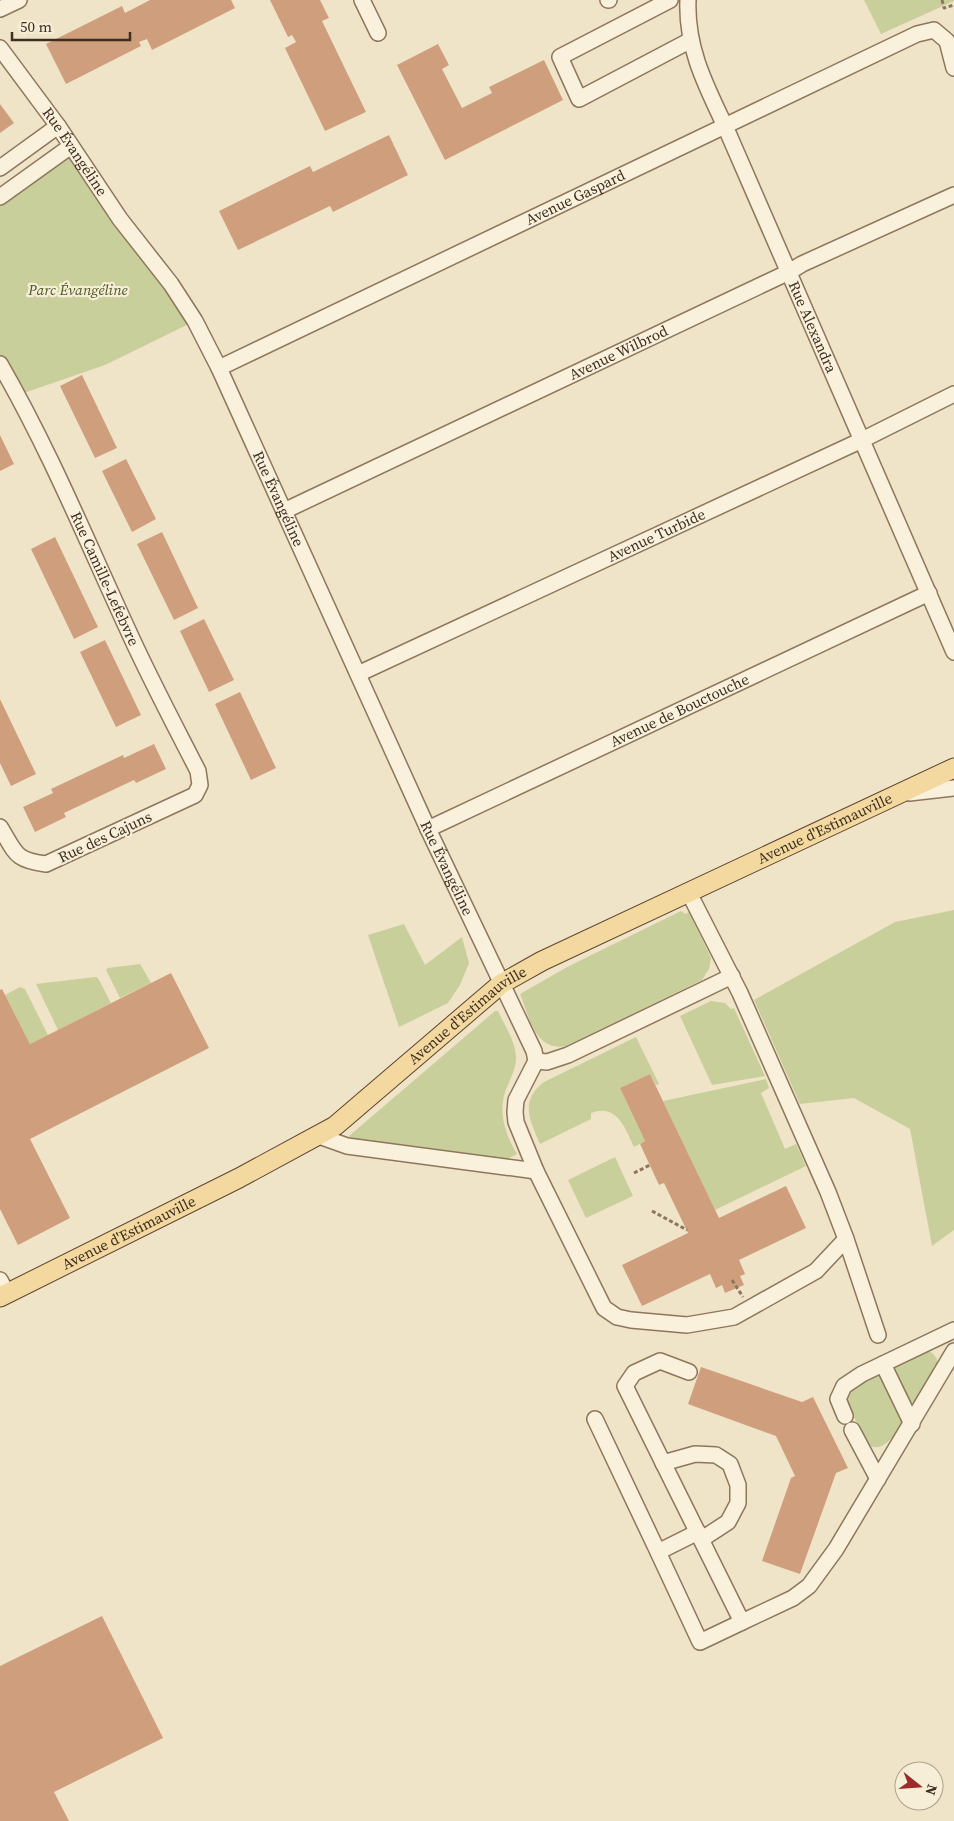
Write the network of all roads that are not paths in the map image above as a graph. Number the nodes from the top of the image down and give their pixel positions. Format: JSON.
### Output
{"nodes":[{"id":1,"x":20,"y":0,"type":"edge"},
{"id":2,"x":362,"y":0,"type":"edge"},
{"id":3,"x":670,"y":0,"type":"edge"},
{"id":4,"x":688,"y":0,"type":"edge"},
{"id":5,"x":0,"y":9,"type":"edge"},
{"id":6,"x":378,"y":33,"type":"dead end"},
{"id":7,"x":691,"y":40,"type":"junction"},
{"id":8,"x":0,"y":48,"type":"edge"},
{"id":9,"x":954,"y":68,"type":"edge"},
{"id":10,"x":58,"y":126,"type":"junction"},
{"id":11,"x":725,"y":126,"type":"junction"},
{"id":12,"x":71,"y":146,"type":"junction"},
{"id":13,"x":0,"y":168,"type":"edge"},
{"id":14,"x":954,"y":194,"type":"edge"},
{"id":15,"x":0,"y":197,"type":"edge"},
{"id":16,"x":789,"y":272,"type":"junction"},
{"id":17,"x":0,"y":364,"type":"edge"},
{"id":18,"x":219,"y":368,"type":"junction"},
{"id":19,"x":954,"y":394,"type":"edge"},
{"id":20,"x":862,"y":440,"type":"junction"},
{"id":21,"x":284,"y":511,"type":"junction"},
{"id":22,"x":929,"y":593,"type":"junction"},
{"id":23,"x":954,"y":652,"type":"edge"},
{"id":24,"x":358,"y":674,"type":"junction"},
{"id":25,"x":954,"y":768,"type":"edge"},
{"id":26,"x":954,"y":788,"type":"edge"},
{"id":27,"x":900,"y":793,"type":"junction"},
{"id":28,"x":195,"y":795,"type":"joint"},
{"id":29,"x":0,"y":827,"type":"edge"},
{"id":30,"x":428,"y":829,"type":"junction"},
{"id":31,"x":689,"y":893,"type":"junction"},
{"id":32,"x":732,"y":976,"type":"junction"},
{"id":33,"x":501,"y":984,"type":"junction"},
{"id":34,"x":536,"y":1061,"type":"junction"},
{"id":35,"x":319,"y":1136,"type":"junction"},
{"id":36,"x":536,"y":1171,"type":"junction"},
{"id":37,"x":846,"y":1239,"type":"junction"},
{"id":38,"x":2,"y":1290,"type":"edge"},
{"id":39,"x":954,"y":1330,"type":"edge"},
{"id":40,"x":878,"y":1335,"type":"dead end"},
{"id":41,"x":954,"y":1351,"type":"edge"},
{"id":42,"x":882,"y":1364,"type":"junction"},
{"id":43,"x":689,"y":1372,"type":"dead end"},
{"id":44,"x":845,"y":1416,"type":"dead end"},
{"id":45,"x":595,"y":1419,"type":"dead end"},
{"id":46,"x":912,"y":1424,"type":"junction"},
{"id":47,"x":852,"y":1430,"type":"dead end"},
{"id":48,"x":663,"y":1463,"type":"junction"},
{"id":49,"x":878,"y":1480,"type":"junction"},
{"id":50,"x":700,"y":1536,"type":"junction"},
{"id":51,"x":658,"y":1552,"type":"junction"},
{"id":52,"x":742,"y":1622,"type":"junction"}],
"edges":[{"from":1,"to":5,"type":"street"},
{"from":2,"to":6,"type":"street"},
{"from":3,"to":7,"type":"street"},
{"from":4,"to":7,"type":"street","name":"Rue Alexandra"},
{"from":7,"to":11,"type":"street","name":"Rue Alexandra"},
{"from":8,"to":10,"type":"street","name":"Rue Évangéline"},
{"from":9,"to":11,"type":"street","name":"Avenue Gaspard"},
{"from":10,"to":12,"type":"street","name":"Rue Évangéline"},
{"from":10,"to":13,"type":"street"},
{"from":11,"to":16,"type":"street","name":"Rue Alexandra"},
{"from":11,"to":18,"type":"street","name":"Avenue Gaspard"},
{"from":12,"to":15,"type":"street"},
{"from":12,"to":18,"type":"street","name":"Rue Évangéline"},
{"from":14,"to":16,"type":"street","name":"Avenue Wilbrod"},
{"from":16,"to":20,"type":"street","name":"Rue Alexandra"},
{"from":16,"to":21,"type":"street","name":"Avenue Wilbrod"},
{"from":17,"to":28,"type":"street","name":"Rue Camille-Lefebvre"},
{"from":18,"to":21,"type":"street","name":"Rue Évangéline"},
{"from":19,"to":20,"type":"street","name":"Avenue Turbide"},
{"from":20,"to":22,"type":"street","name":"Rue Alexandra"},
{"from":20,"to":24,"type":"street","name":"Avenue Turbide"},
{"from":21,"to":24,"type":"street","name":"Rue Évangéline"},
{"from":22,"to":23,"type":"street","name":"Rue Alexandra"},
{"from":22,"to":30,"type":"street","name":"Avenue de Bouctouche"},
{"from":24,"to":30,"type":"street","name":"Rue Évangéline"},
{"from":25,"to":27,"type":"main road","name":"Avenue d'Estimauville"},
{"from":26,"to":27,"type":"street"},
{"from":27,"to":31,"type":"main road","name":"Avenue d'Estimauville"},
{"from":28,"to":29,"type":"street","name":"Rue des Cajuns"},
{"from":30,"to":33,"type":"street","name":"Rue Évangéline"},
{"from":31,"to":32,"type":"street"},
{"from":31,"to":33,"type":"main road","name":"Avenue d'Estimauville"},
{"from":32,"to":34,"type":"street"},
{"from":32,"to":37,"type":"street"},
{"from":33,"to":34,"type":"street","name":"Rue Évangéline"},
{"from":33,"to":35,"type":"main road","name":"Avenue d'Estimauville"},
{"from":34,"to":36,"type":"street"},
{"from":35,"to":36,"type":"street"},
{"from":35,"to":38,"type":"main road","name":"Avenue d'Estimauville"},
{"from":36,"to":37,"type":"street"},
{"from":37,"to":40,"type":"street"},
{"from":39,"to":42,"type":"street"},
{"from":41,"to":46,"type":"street"},
{"from":42,"to":44,"type":"street"},
{"from":42,"to":46,"type":"street"},
{"from":43,"to":48,"type":"street"},
{"from":45,"to":51,"type":"street"},
{"from":46,"to":49,"type":"street"},
{"from":47,"to":49,"type":"street"},
{"from":48,"to":50,"type":"street"},
{"from":48,"to":50,"type":"street"},
{"from":49,"to":52,"type":"street"},
{"from":50,"to":51,"type":"street"},
{"from":50,"to":52,"type":"street"},
{"from":51,"to":52,"type":"street"}]}
